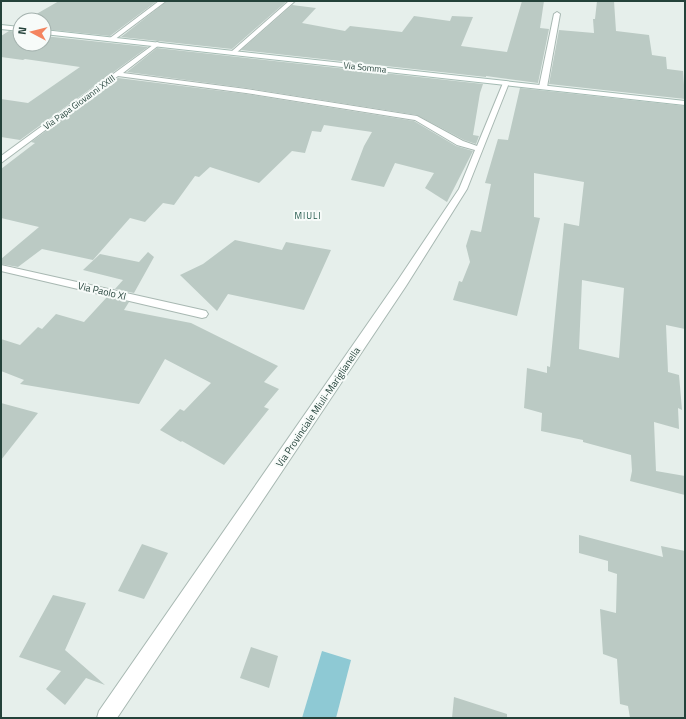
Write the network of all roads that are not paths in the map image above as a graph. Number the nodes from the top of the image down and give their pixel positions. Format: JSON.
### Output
{"nodes":[{"id":1,"x":163,"y":1,"type":"edge"},
{"id":2,"x":292,"y":1,"type":"edge"},
{"id":3,"x":557,"y":14,"type":"dead end"},
{"id":4,"x":1,"y":27,"type":"edge"},
{"id":5,"x":12,"y":28,"type":"edge"},
{"id":6,"x":52,"y":33,"type":"edge"},
{"id":7,"x":112,"y":39,"type":"junction"},
{"id":8,"x":157,"y":44,"type":"junction"},
{"id":9,"x":233,"y":53,"type":"junction"},
{"id":10,"x":118,"y":74,"type":"junction"},
{"id":11,"x":506,"y":83,"type":"junction"},
{"id":12,"x":543,"y":87,"type":"junction"},
{"id":13,"x":685,"y":103,"type":"edge"},
{"id":14,"x":480,"y":149,"type":"junction"},
{"id":15,"x":1,"y":160,"type":"edge"},
{"id":16,"x":1,"y":268,"type":"edge"},
{"id":17,"x":202,"y":314,"type":"dead end"},
{"id":18,"x":106,"y":718,"type":"edge"}],
"edges":[{"from":1,"to":7,"type":"street"},
{"from":2,"to":9,"type":"street"},
{"from":3,"to":12,"type":"street"},
{"from":4,"to":5,"type":"street"},
{"from":6,"to":7,"type":"street","name":"Via Somma"},
{"from":7,"to":8,"type":"street","name":"Via Somma"},
{"from":8,"to":9,"type":"street","name":"Via Somma"},
{"from":8,"to":10,"type":"street","name":"Via Papa Giovanni XXIII"},
{"from":9,"to":11,"type":"street","name":"Via Somma"},
{"from":10,"to":14,"type":"street"},
{"from":10,"to":15,"type":"street","name":"Via Papa Giovanni XXIII"},
{"from":11,"to":12,"type":"street","name":"Via Somma"},
{"from":11,"to":14,"type":"street","name":"Via Provinciale Miuli-Mariglianella"},
{"from":12,"to":13,"type":"street","name":"Via Somma"},
{"from":14,"to":18,"type":"street","name":"Via Provinciale Miuli-Mariglianella"},
{"from":16,"to":17,"type":"street","name":"Via Paolo XI"}]}
